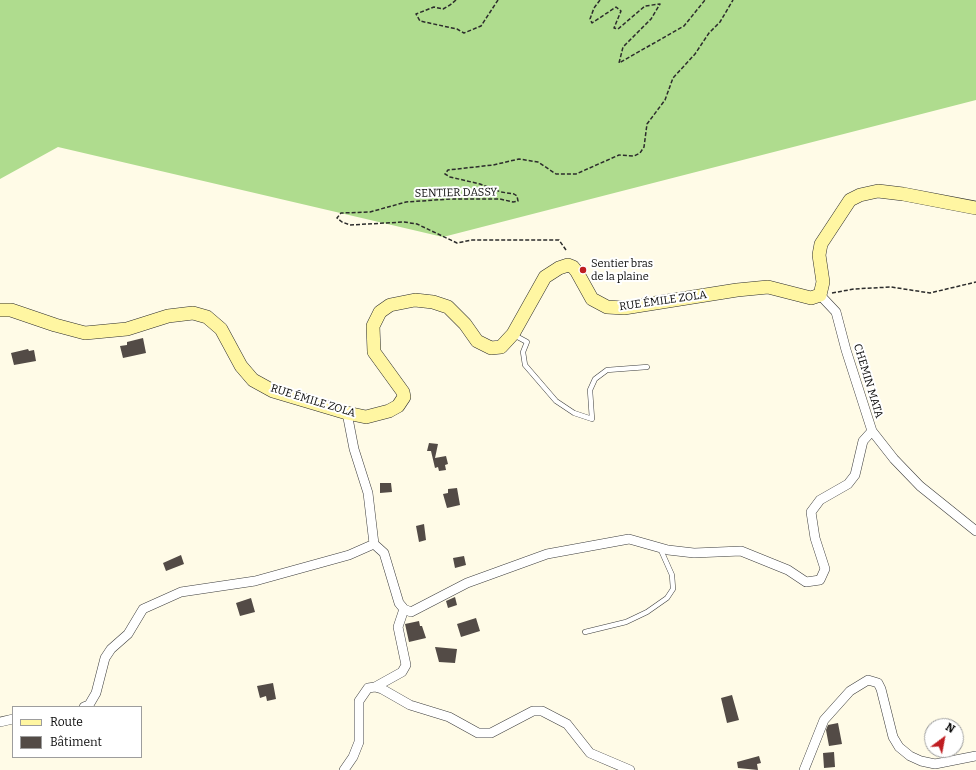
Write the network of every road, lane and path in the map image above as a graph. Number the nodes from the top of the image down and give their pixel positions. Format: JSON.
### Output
{"nodes":[{"id":1,"x":456,"y":0,"type":"edge"},
{"id":2,"x":498,"y":0,"type":"edge"},
{"id":3,"x":600,"y":0,"type":"edge"},
{"id":4,"x":705,"y":0,"type":"edge"},
{"id":5,"x":733,"y":0,"type":"edge"},
{"id":6,"x":976,"y":208,"type":"edge"},
{"id":7,"x":566,"y":250,"type":"dead end"},
{"id":8,"x":976,"y":282,"type":"edge"},
{"id":9,"x":820,"y":295,"type":"junction"},
{"id":10,"x":0,"y":310,"type":"edge"},
{"id":11,"x":512,"y":334,"type":"junction"},
{"id":12,"x":647,"y":367,"type":"dead end"},
{"id":13,"x":347,"y":413,"type":"junction"},
{"id":14,"x":872,"y":431,"type":"junction"},
{"id":15,"x":976,"y":531,"type":"edge"},
{"id":16,"x":374,"y":544,"type":"junction"},
{"id":17,"x":660,"y":548,"type":"junction"},
{"id":18,"x":404,"y":609,"type":"junction"},
{"id":19,"x":585,"y":632,"type":"dead end"},
{"id":20,"x":375,"y":687,"type":"junction"},
{"id":21,"x":86,"y":706,"type":"edge"},
{"id":22,"x":12,"y":719,"type":"edge"},
{"id":23,"x":0,"y":722,"type":"edge"},
{"id":24,"x":976,"y":757,"type":"edge"},
{"id":25,"x":344,"y":770,"type":"edge"},
{"id":26,"x":630,"y":770,"type":"edge"},
{"id":27,"x":804,"y":770,"type":"edge"}],
"edges":[{"from":1,"to":2,"type":"path"},
{"from":3,"to":4,"type":"path"},
{"from":5,"to":7,"type":"path","name":"SENTIER DASSY"},
{"from":6,"to":9,"type":"main road"},
{"from":8,"to":9,"type":"path"},
{"from":9,"to":11,"type":"main road","name":"RUE ÉMILE ZOLA"},
{"from":9,"to":14,"type":"street","name":"CHEMIN MATA"},
{"from":10,"to":13,"type":"main road","name":"RUE ÉMILE ZOLA"},
{"from":11,"to":12,"type":"lane"},
{"from":11,"to":13,"type":"main road","name":"RUE ÉMILE ZOLA"},
{"from":13,"to":16,"type":"street"},
{"from":14,"to":15,"type":"street","name":"CHEMIN MATA"},
{"from":14,"to":17,"type":"street"},
{"from":16,"to":18,"type":"street"},
{"from":16,"to":21,"type":"street"},
{"from":17,"to":18,"type":"street"},
{"from":17,"to":19,"type":"lane"},
{"from":18,"to":20,"type":"street"},
{"from":20,"to":25,"type":"street"},
{"from":20,"to":26,"type":"street"},
{"from":22,"to":23,"type":"street"},
{"from":24,"to":27,"type":"street"}]}
